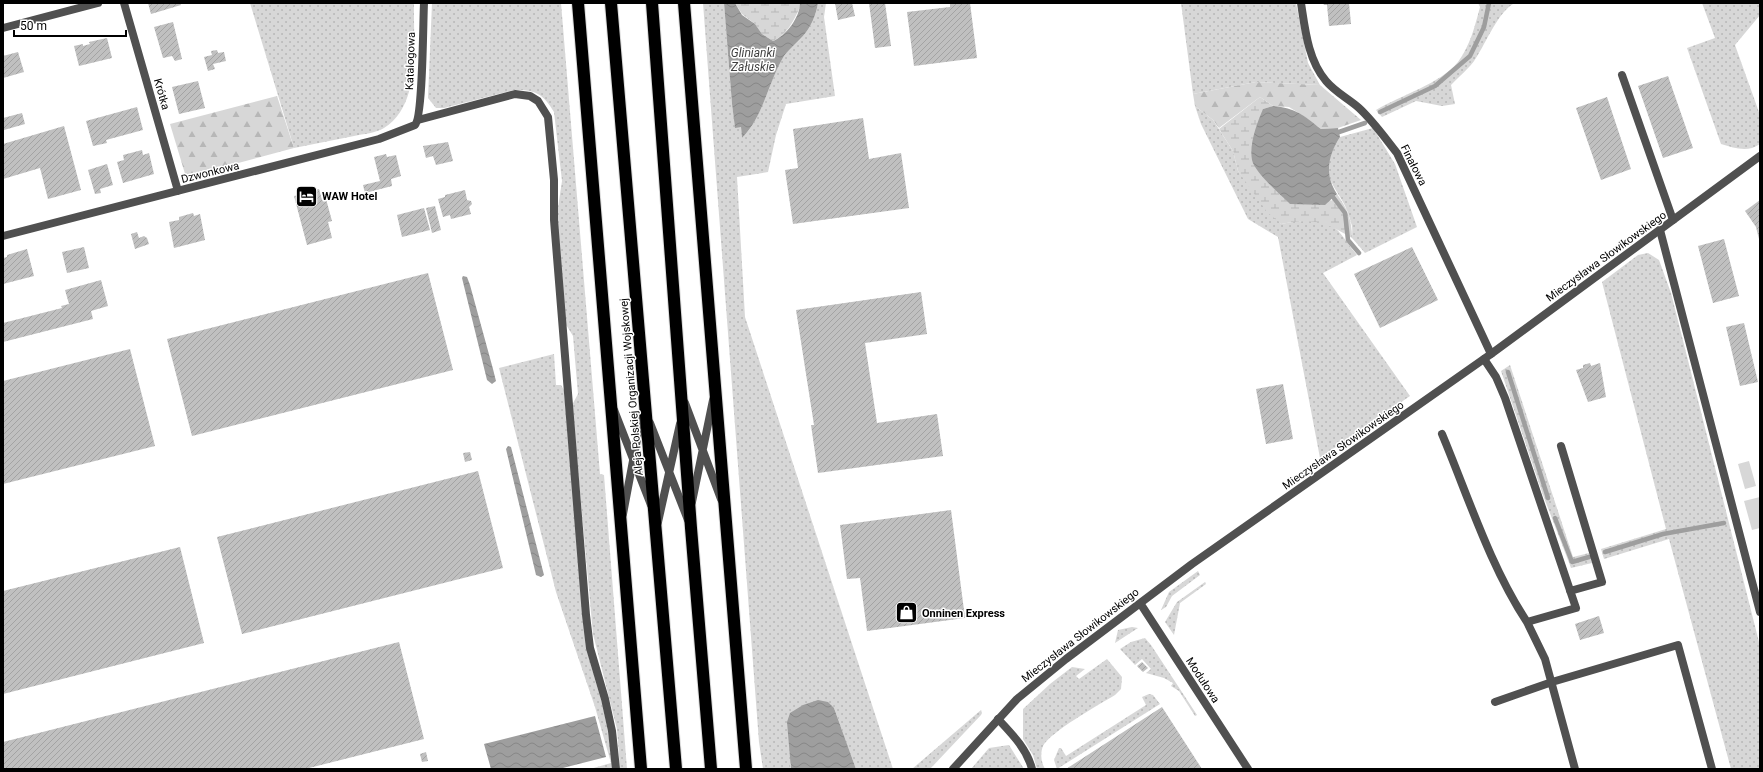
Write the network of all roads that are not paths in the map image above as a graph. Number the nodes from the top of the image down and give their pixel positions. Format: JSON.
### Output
{"nodes":[{"id":1,"x":98,"y":3,"type":"edge"},
{"id":2,"x":124,"y":3,"type":"edge"},
{"id":3,"x":424,"y":3,"type":"edge"},
{"id":4,"x":578,"y":3,"type":"edge"},
{"id":5,"x":611,"y":3,"type":"edge"},
{"id":6,"x":652,"y":3,"type":"edge"},
{"id":7,"x":684,"y":3,"type":"edge"},
{"id":8,"x":1301,"y":3,"type":"edge"},
{"id":9,"x":3,"y":28,"type":"edge"},
{"id":10,"x":1622,"y":75,"type":"dead end"},
{"id":11,"x":418,"y":120,"type":"junction"},
{"id":12,"x":1760,"y":156,"type":"edge"},
{"id":13,"x":178,"y":191,"type":"junction"},
{"id":14,"x":1673,"y":220,"type":"junction"},
{"id":15,"x":1660,"y":230,"type":"junction"},
{"id":16,"x":3,"y":236,"type":"edge"},
{"id":17,"x":1491,"y":354,"type":"junction"},
{"id":18,"x":1484,"y":359,"type":"junction"},
{"id":19,"x":716,"y":387,"type":"junction"},
{"id":20,"x":681,"y":394,"type":"junction"},
{"id":21,"x":645,"y":399,"type":"junction"},
{"id":22,"x":611,"y":401,"type":"junction"},
{"id":23,"x":646,"y":414,"type":"junction"},
{"id":24,"x":682,"y":415,"type":"junction"},
{"id":25,"x":1442,"y":434,"type":"dead end"},
{"id":26,"x":1561,"y":446,"type":"dead end"},
{"id":27,"x":703,"y":451,"type":"junction"},
{"id":28,"x":634,"y":460,"type":"junction"},
{"id":29,"x":669,"y":473,"type":"junction"},
{"id":30,"x":726,"y":511,"type":"junction"},
{"id":31,"x":690,"y":514,"type":"junction"},
{"id":32,"x":621,"y":524,"type":"junction"},
{"id":33,"x":656,"y":524,"type":"junction"},
{"id":34,"x":691,"y":528,"type":"junction"},
{"id":35,"x":1570,"y":591,"type":"junction"},
{"id":36,"x":1140,"y":603,"type":"junction"},
{"id":37,"x":1760,"y":612,"type":"edge"},
{"id":38,"x":1526,"y":622,"type":"junction"},
{"id":39,"x":1552,"y":682,"type":"junction"},
{"id":40,"x":1495,"y":702,"type":"dead end"},
{"id":41,"x":998,"y":719,"type":"junction"},
{"id":42,"x":616,"y":769,"type":"edge"},
{"id":43,"x":642,"y":769,"type":"edge"},
{"id":44,"x":676,"y":769,"type":"edge"},
{"id":45,"x":711,"y":769,"type":"edge"},
{"id":46,"x":746,"y":769,"type":"edge"},
{"id":47,"x":953,"y":769,"type":"edge"},
{"id":48,"x":1032,"y":769,"type":"edge"},
{"id":49,"x":1248,"y":769,"type":"edge"},
{"id":50,"x":1575,"y":769,"type":"edge"},
{"id":51,"x":1712,"y":769,"type":"edge"}],
"edges":[{"from":1,"to":9,"type":"street"},
{"from":2,"to":13,"type":"street","name":"Krótka"},
{"from":3,"to":11,"type":"street","name":"Katalogowa"},
{"from":4,"to":22,"type":"highway"},
{"from":5,"to":21,"type":"highway","name":"Aleja Polskiej Organizacji Wojskowej"},
{"from":6,"to":20,"type":"highway"},
{"from":7,"to":19,"type":"highway"},
{"from":8,"to":17,"type":"street","name":"Finałowa"},
{"from":10,"to":14,"type":"street"},
{"from":11,"to":13,"type":"street","name":"Dzwonkowa"},
{"from":11,"to":42,"type":"street","name":"Dzwonkowa"},
{"from":12,"to":14,"type":"street","name":"Mieczysława Słowikowskiego"},
{"from":13,"to":16,"type":"street","name":"Dzwonkowa"},
{"from":14,"to":15,"type":"street","name":"Mieczysława Słowikowskiego"},
{"from":15,"to":17,"type":"street","name":"Mieczysława Słowikowskiego"},
{"from":15,"to":37,"type":"street"},
{"from":17,"to":18,"type":"street","name":"Mieczysława Słowikowskiego"},
{"from":18,"to":35,"type":"street"},
{"from":18,"to":36,"type":"street","name":"Mieczysława Słowikowskiego"},
{"from":19,"to":27,"type":"street"},
{"from":19,"to":30,"type":"highway"},
{"from":20,"to":24,"type":"highway"},
{"from":20,"to":27,"type":"street"},
{"from":21,"to":23,"type":"highway","name":"Aleja Polskiej Organizacji Wojskowej"},
{"from":21,"to":28,"type":"street"},
{"from":22,"to":28,"type":"street"},
{"from":22,"to":32,"type":"highway"},
{"from":23,"to":29,"type":"street"},
{"from":23,"to":33,"type":"highway","name":"Aleja Polskiej Organizacji Wojskowej"},
{"from":24,"to":29,"type":"street"},
{"from":24,"to":31,"type":"highway"},
{"from":25,"to":38,"type":"street"},
{"from":26,"to":35,"type":"street"},
{"from":27,"to":30,"type":"street"},
{"from":27,"to":31,"type":"street"},
{"from":28,"to":32,"type":"street"},
{"from":28,"to":33,"type":"street"},
{"from":29,"to":33,"type":"street"},
{"from":29,"to":34,"type":"street"},
{"from":30,"to":46,"type":"highway"},
{"from":31,"to":34,"type":"highway"},
{"from":32,"to":43,"type":"highway"},
{"from":33,"to":44,"type":"highway","name":"Aleja Polskiej Organizacji Wojskowej"},
{"from":34,"to":45,"type":"highway"},
{"from":35,"to":38,"type":"street"},
{"from":36,"to":41,"type":"street","name":"Mieczysława Słowikowskiego"},
{"from":36,"to":49,"type":"street","name":"Modułowa"},
{"from":38,"to":39,"type":"street"},
{"from":39,"to":40,"type":"street"},
{"from":39,"to":50,"type":"street"},
{"from":39,"to":51,"type":"street"},
{"from":41,"to":47,"type":"street","name":"Mieczysława Słowikowskiego"},
{"from":41,"to":48,"type":"street"}]}
